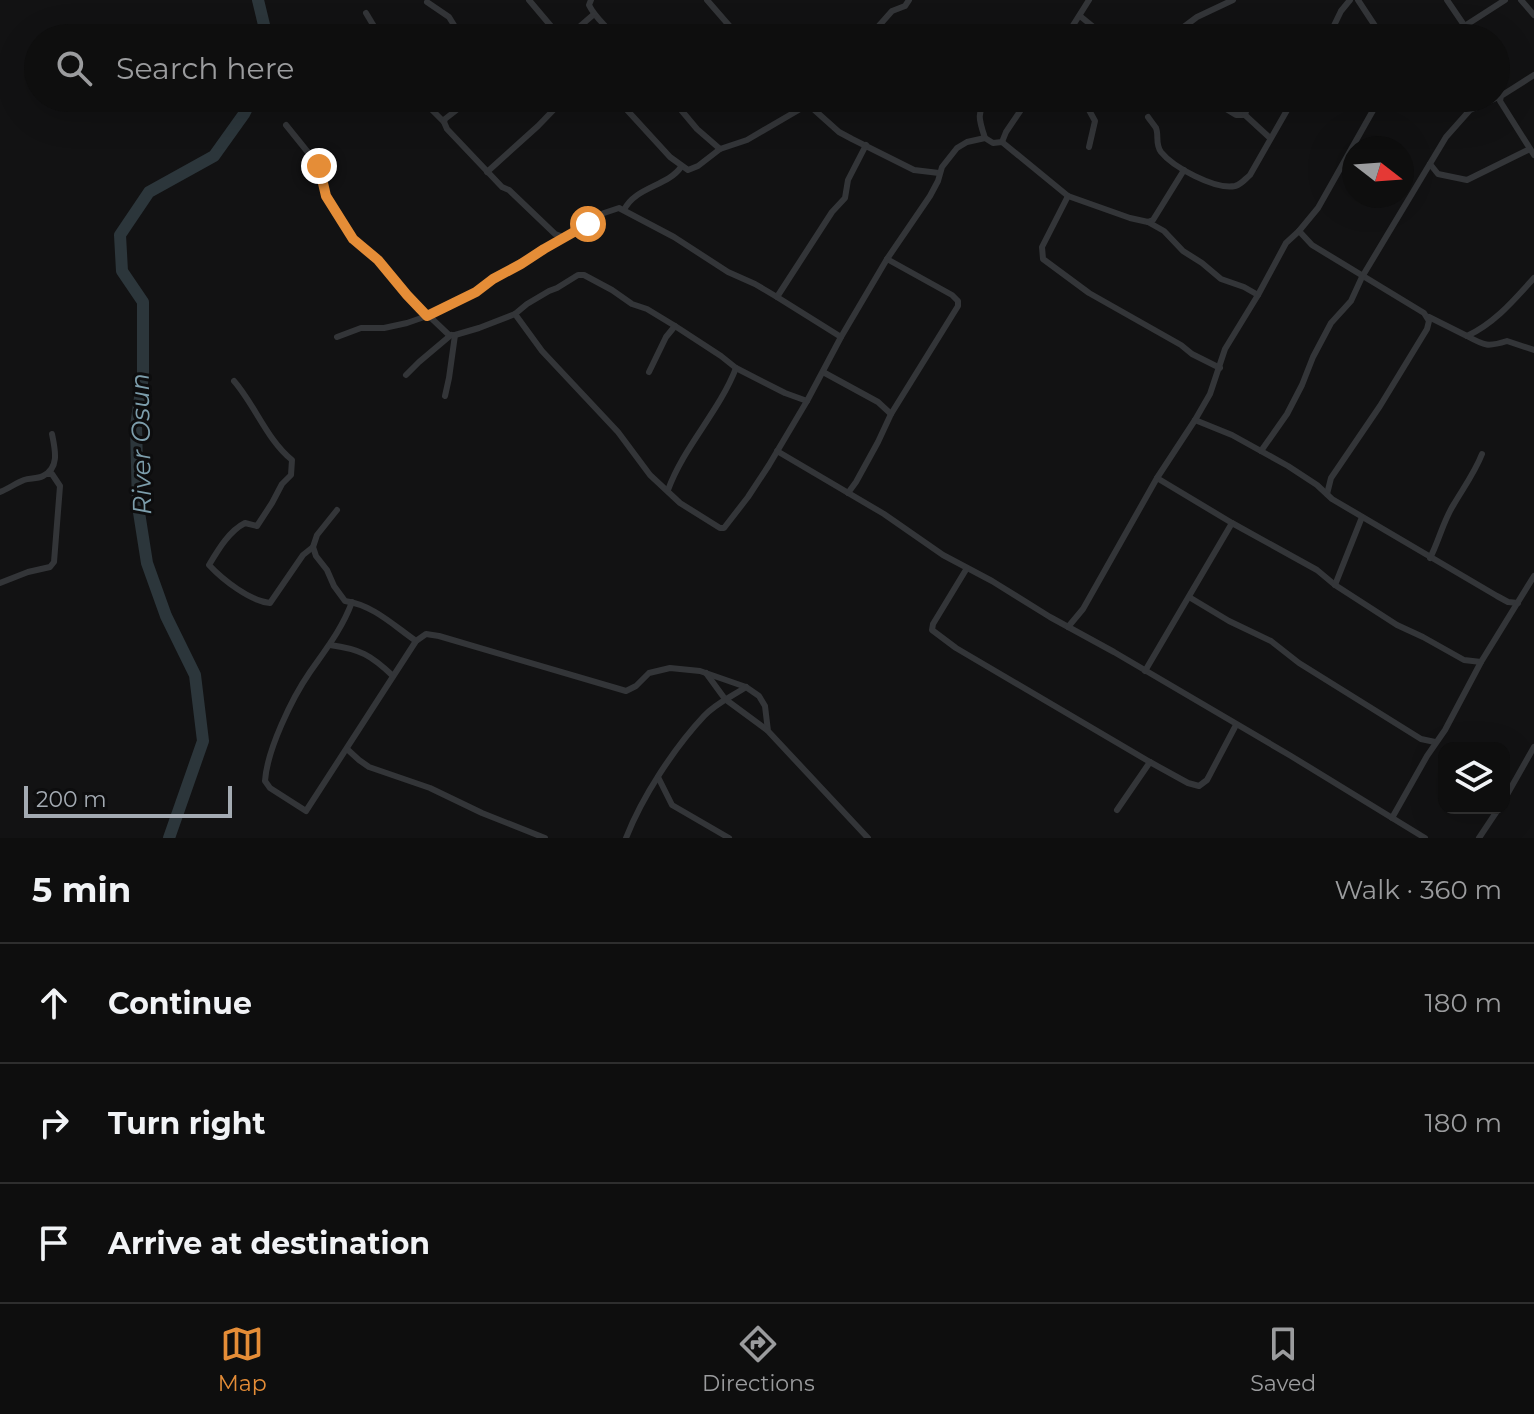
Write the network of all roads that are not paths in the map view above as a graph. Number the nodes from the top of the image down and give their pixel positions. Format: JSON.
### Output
{"nodes":[{"id":1,"x":529,"y":0,"type":"edge"},
{"id":2,"x":707,"y":0,"type":"edge"},
{"id":3,"x":909,"y":0,"type":"edge"},
{"id":4,"x":1089,"y":0,"type":"edge"},
{"id":5,"x":1233,"y":0,"type":"edge"},
{"id":6,"x":1350,"y":0,"type":"edge"},
{"id":7,"x":1358,"y":0,"type":"edge"},
{"id":8,"x":1447,"y":0,"type":"edge"},
{"id":9,"x":1505,"y":0,"type":"edge"},
{"id":10,"x":1521,"y":0,"type":"edge"},
{"id":11,"x":427,"y":2,"type":"dead end"},
{"id":12,"x":588,"y":2,"type":"edge"},
{"id":13,"x":366,"y":13,"type":"dead end"},
{"id":14,"x":593,"y":15,"type":"junction"},
{"id":15,"x":1534,"y":15,"type":"edge"},
{"id":16,"x":1080,"y":16,"type":"junction"},
{"id":17,"x":373,"y":24,"type":"edge"},
{"id":18,"x":453,"y":24,"type":"edge"},
{"id":19,"x":549,"y":24,"type":"edge"},
{"id":20,"x":583,"y":24,"type":"edge"},
{"id":21,"x":604,"y":24,"type":"edge"},
{"id":22,"x":728,"y":24,"type":"edge"},
{"id":23,"x":880,"y":24,"type":"edge"},
{"id":24,"x":1075,"y":24,"type":"edge"},
{"id":25,"x":1090,"y":24,"type":"edge"},
{"id":26,"x":1188,"y":24,"type":"edge"},
{"id":27,"x":1335,"y":24,"type":"edge"},
{"id":28,"x":1374,"y":24,"type":"edge"},
{"id":29,"x":1463,"y":24,"type":"edge"},
{"id":30,"x":1466,"y":24,"type":"edge"},
{"id":31,"x":1534,"y":75,"type":"edge"},
{"id":32,"x":1510,"y":90,"type":"edge"},
{"id":33,"x":434,"y":112,"type":"edge"},
{"id":34,"x":453,"y":112,"type":"edge"},
{"id":35,"x":552,"y":112,"type":"edge"},
{"id":36,"x":629,"y":112,"type":"edge"},
{"id":37,"x":683,"y":112,"type":"edge"},
{"id":38,"x":794,"y":112,"type":"edge"},
{"id":39,"x":817,"y":112,"type":"edge"},
{"id":40,"x":980,"y":112,"type":"edge"},
{"id":41,"x":1020,"y":112,"type":"edge"},
{"id":42,"x":1091,"y":112,"type":"edge"},
{"id":43,"x":1231,"y":112,"type":"edge"},
{"id":44,"x":1246,"y":112,"type":"edge"},
{"id":45,"x":1286,"y":112,"type":"edge"},
{"id":46,"x":1372,"y":112,"type":"edge"},
{"id":47,"x":1468,"y":112,"type":"edge"},
{"id":48,"x":1507,"y":112,"type":"edge"},
{"id":49,"x":1245,"y":115,"type":"junction"},
{"id":50,"x":1148,"y":117,"type":"dead end"},
{"id":51,"x":444,"y":122,"type":"junction"},
{"id":52,"x":286,"y":125,"type":"dead end"},
{"id":53,"x":985,"y":138,"type":"junction"},
{"id":54,"x":1270,"y":138,"type":"junction"},
{"id":55,"x":1002,"y":142,"type":"junction"},
{"id":56,"x":866,"y":145,"type":"junction"},
{"id":57,"x":1089,"y":147,"type":"dead end"},
{"id":58,"x":720,"y":149,"type":"junction"},
{"id":59,"x":1532,"y":152,"type":"edge"},
{"id":60,"x":1430,"y":164,"type":"junction"},
{"id":61,"x":681,"y":167,"type":"junction"},
{"id":62,"x":1184,"y":170,"type":"junction"},
{"id":63,"x":487,"y":172,"type":"junction"},
{"id":64,"x":939,"y":173,"type":"junction"},
{"id":65,"x":1068,"y":196,"type":"junction"},
{"id":66,"x":624,"y":210,"type":"junction"},
{"id":67,"x":1148,"y":222,"type":"junction"},
{"id":68,"x":1299,"y":231,"type":"junction"},
{"id":69,"x":564,"y":237,"type":"junction"},
{"id":70,"x":887,"y":259,"type":"junction"},
{"id":71,"x":1362,"y":277,"type":"junction"},
{"id":72,"x":1534,"y":278,"type":"edge"},
{"id":73,"x":1258,"y":295,"type":"junction"},
{"id":74,"x":777,"y":297,"type":"junction"},
{"id":75,"x":515,"y":314,"type":"junction"},
{"id":76,"x":427,"y":316,"type":"junction"},
{"id":77,"x":1428,"y":317,"type":"junction"},
{"id":78,"x":675,"y":326,"type":"junction"},
{"id":79,"x":453,"y":335,"type":"junction"},
{"id":80,"x":1467,"y":336,"type":"junction"},
{"id":81,"x":337,"y":337,"type":"dead end"},
{"id":82,"x":841,"y":337,"type":"junction"},
{"id":83,"x":1534,"y":350,"type":"edge"},
{"id":84,"x":736,"y":368,"type":"junction"},
{"id":85,"x":1220,"y":368,"type":"junction"},
{"id":86,"x":649,"y":372,"type":"dead end"},
{"id":87,"x":823,"y":372,"type":"junction"},
{"id":88,"x":406,"y":375,"type":"dead end"},
{"id":89,"x":234,"y":381,"type":"dead end"},
{"id":90,"x":445,"y":396,"type":"dead end"},
{"id":91,"x":807,"y":401,"type":"junction"},
{"id":92,"x":891,"y":414,"type":"junction"},
{"id":93,"x":1195,"y":420,"type":"junction"},
{"id":94,"x":52,"y":434,"type":"dead end"},
{"id":95,"x":777,"y":451,"type":"junction"},
{"id":96,"x":1261,"y":451,"type":"junction"},
{"id":97,"x":1482,"y":454,"type":"dead end"},
{"id":98,"x":47,"y":474,"type":"junction"},
{"id":99,"x":1157,"y":478,"type":"junction"},
{"id":100,"x":668,"y":490,"type":"junction"},
{"id":101,"x":0,"y":492,"type":"edge"},
{"id":102,"x":848,"y":493,"type":"junction"},
{"id":103,"x":1327,"y":494,"type":"junction"},
{"id":104,"x":337,"y":510,"type":"dead end"},
{"id":105,"x":1362,"y":517,"type":"junction"},
{"id":106,"x":1232,"y":523,"type":"junction"},
{"id":107,"x":313,"y":547,"type":"junction"},
{"id":108,"x":1430,"y":558,"type":"junction"},
{"id":109,"x":967,"y":568,"type":"junction"},
{"id":110,"x":1534,"y":576,"type":"edge"},
{"id":111,"x":0,"y":583,"type":"edge"},
{"id":112,"x":1335,"y":585,"type":"junction"},
{"id":113,"x":1189,"y":597,"type":"junction"},
{"id":114,"x":352,"y":602,"type":"junction"},
{"id":115,"x":1518,"y":603,"type":"junction"},
{"id":116,"x":1068,"y":627,"type":"junction"},
{"id":117,"x":416,"y":641,"type":"junction"},
{"id":118,"x":330,"y":645,"type":"junction"},
{"id":119,"x":1481,"y":662,"type":"junction"},
{"id":120,"x":1145,"y":671,"type":"junction"},
{"id":121,"x":706,"y":673,"type":"junction"},
{"id":122,"x":393,"y":676,"type":"junction"},
{"id":123,"x":746,"y":687,"type":"junction"},
{"id":124,"x":725,"y":699,"type":"junction"},
{"id":125,"x":1236,"y":725,"type":"junction"},
{"id":126,"x":768,"y":731,"type":"junction"},
{"id":127,"x":1435,"y":742,"type":"junction"},
{"id":128,"x":1534,"y":747,"type":"edge"},
{"id":129,"x":347,"y":749,"type":"junction"},
{"id":130,"x":1150,"y":762,"type":"junction"},
{"id":131,"x":658,"y":777,"type":"junction"},
{"id":132,"x":1510,"y":789,"type":"edge"},
{"id":133,"x":1117,"y":810,"type":"dead end"},
{"id":134,"x":1495,"y":814,"type":"edge"},
{"id":135,"x":1392,"y":818,"type":"junction"},
{"id":136,"x":541,"y":837,"type":"edge"},
{"id":137,"x":626,"y":838,"type":"edge"},
{"id":138,"x":729,"y":838,"type":"edge"},
{"id":139,"x":868,"y":838,"type":"edge"},
{"id":140,"x":1425,"y":838,"type":"edge"},
{"id":141,"x":1479,"y":838,"type":"edge"}],
"edges":[{"from":1,"to":19,"type":"street"},
{"from":2,"to":22,"type":"street"},
{"from":3,"to":23,"type":"street"},
{"from":4,"to":16,"type":"street"},
{"from":5,"to":26,"type":"street"},
{"from":6,"to":27,"type":"street"},
{"from":7,"to":28,"type":"street"},
{"from":8,"to":29,"type":"street"},
{"from":9,"to":30,"type":"street"},
{"from":10,"to":15,"type":"street"},
{"from":11,"to":18,"type":"street"},
{"from":12,"to":14,"type":"street"},
{"from":13,"to":17,"type":"street"},
{"from":14,"to":20,"type":"street"},
{"from":14,"to":21,"type":"street"},
{"from":16,"to":24,"type":"street"},
{"from":16,"to":25,"type":"street"},
{"from":31,"to":32,"type":"street"},
{"from":33,"to":51,"type":"street"},
{"from":34,"to":51,"type":"street"},
{"from":35,"to":63,"type":"street"},
{"from":36,"to":61,"type":"street"},
{"from":37,"to":58,"type":"street"},
{"from":38,"to":58,"type":"street"},
{"from":39,"to":56,"type":"street"},
{"from":40,"to":53,"type":"street"},
{"from":41,"to":55,"type":"street"},
{"from":42,"to":57,"type":"street"},
{"from":43,"to":49,"type":"street"},
{"from":44,"to":49,"type":"street"},
{"from":45,"to":54,"type":"street"},
{"from":46,"to":68,"type":"street"},
{"from":47,"to":60,"type":"street"},
{"from":48,"to":59,"type":"street"},
{"from":49,"to":54,"type":"street"},
{"from":50,"to":62,"type":"street"},
{"from":51,"to":63,"type":"street"},
{"from":52,"to":76,"type":"street"},
{"from":53,"to":55,"type":"street"},
{"from":53,"to":64,"type":"street"},
{"from":54,"to":62,"type":"street"},
{"from":55,"to":65,"type":"street"},
{"from":56,"to":64,"type":"street"},
{"from":56,"to":74,"type":"street"},
{"from":58,"to":61,"type":"street"},
{"from":59,"to":60,"type":"street"},
{"from":60,"to":71,"type":"street"},
{"from":61,"to":66,"type":"street"},
{"from":62,"to":67,"type":"street"},
{"from":63,"to":69,"type":"street"},
{"from":64,"to":70,"type":"street"},
{"from":65,"to":67,"type":"street"},
{"from":65,"to":85,"type":"street"},
{"from":66,"to":69,"type":"street"},
{"from":66,"to":74,"type":"street"},
{"from":67,"to":73,"type":"street"},
{"from":68,"to":71,"type":"street"},
{"from":68,"to":73,"type":"street"},
{"from":69,"to":76,"type":"street"},
{"from":70,"to":82,"type":"street"},
{"from":70,"to":92,"type":"street"},
{"from":71,"to":77,"type":"street"},
{"from":71,"to":96,"type":"street"},
{"from":72,"to":80,"type":"street"},
{"from":73,"to":85,"type":"street"},
{"from":74,"to":82,"type":"street"},
{"from":75,"to":78,"type":"street"},
{"from":75,"to":79,"type":"street"},
{"from":75,"to":100,"type":"street"},
{"from":76,"to":79,"type":"street"},
{"from":76,"to":81,"type":"street"},
{"from":77,"to":80,"type":"street"},
{"from":77,"to":103,"type":"street"},
{"from":78,"to":84,"type":"street"},
{"from":78,"to":86,"type":"street"},
{"from":79,"to":88,"type":"street"},
{"from":79,"to":90,"type":"street"},
{"from":80,"to":83,"type":"street"},
{"from":82,"to":87,"type":"street"},
{"from":84,"to":91,"type":"street"},
{"from":84,"to":100,"type":"street"},
{"from":85,"to":93,"type":"street"},
{"from":87,"to":91,"type":"street"},
{"from":87,"to":92,"type":"street"},
{"from":89,"to":107,"type":"street"},
{"from":91,"to":95,"type":"street"},
{"from":92,"to":102,"type":"street"},
{"from":93,"to":96,"type":"street"},
{"from":93,"to":99,"type":"street"},
{"from":94,"to":98,"type":"street"},
{"from":95,"to":100,"type":"street"},
{"from":95,"to":102,"type":"street"},
{"from":96,"to":103,"type":"street"},
{"from":97,"to":108,"type":"street"},
{"from":98,"to":101,"type":"street"},
{"from":98,"to":111,"type":"street"},
{"from":99,"to":106,"type":"street"},
{"from":99,"to":116,"type":"street"},
{"from":102,"to":109,"type":"street"},
{"from":103,"to":105,"type":"street"},
{"from":104,"to":107,"type":"street"},
{"from":105,"to":108,"type":"street"},
{"from":105,"to":112,"type":"street"},
{"from":106,"to":112,"type":"street"},
{"from":106,"to":113,"type":"street"},
{"from":107,"to":114,"type":"street"},
{"from":108,"to":115,"type":"street"},
{"from":109,"to":116,"type":"street"},
{"from":109,"to":130,"type":"street"},
{"from":110,"to":115,"type":"street"},
{"from":112,"to":119,"type":"street"},
{"from":113,"to":120,"type":"street"},
{"from":113,"to":127,"type":"street"},
{"from":114,"to":117,"type":"street"},
{"from":114,"to":118,"type":"street"},
{"from":115,"to":119,"type":"street"},
{"from":116,"to":120,"type":"street"},
{"from":117,"to":121,"type":"street"},
{"from":117,"to":122,"type":"street"},
{"from":118,"to":122,"type":"street"},
{"from":118,"to":129,"type":"street"},
{"from":119,"to":127,"type":"street"},
{"from":120,"to":125,"type":"street"},
{"from":121,"to":123,"type":"street"},
{"from":121,"to":124,"type":"street"},
{"from":122,"to":129,"type":"street"},
{"from":123,"to":124,"type":"street"},
{"from":123,"to":126,"type":"street"},
{"from":124,"to":126,"type":"street"},
{"from":124,"to":131,"type":"street"},
{"from":125,"to":130,"type":"street"},
{"from":125,"to":135,"type":"street"},
{"from":126,"to":139,"type":"street"},
{"from":127,"to":135,"type":"street"},
{"from":128,"to":132,"type":"street"},
{"from":129,"to":136,"type":"street"},
{"from":130,"to":133,"type":"street"},
{"from":131,"to":137,"type":"street"},
{"from":131,"to":138,"type":"street"},
{"from":134,"to":141,"type":"street"},
{"from":135,"to":140,"type":"street"}]}
